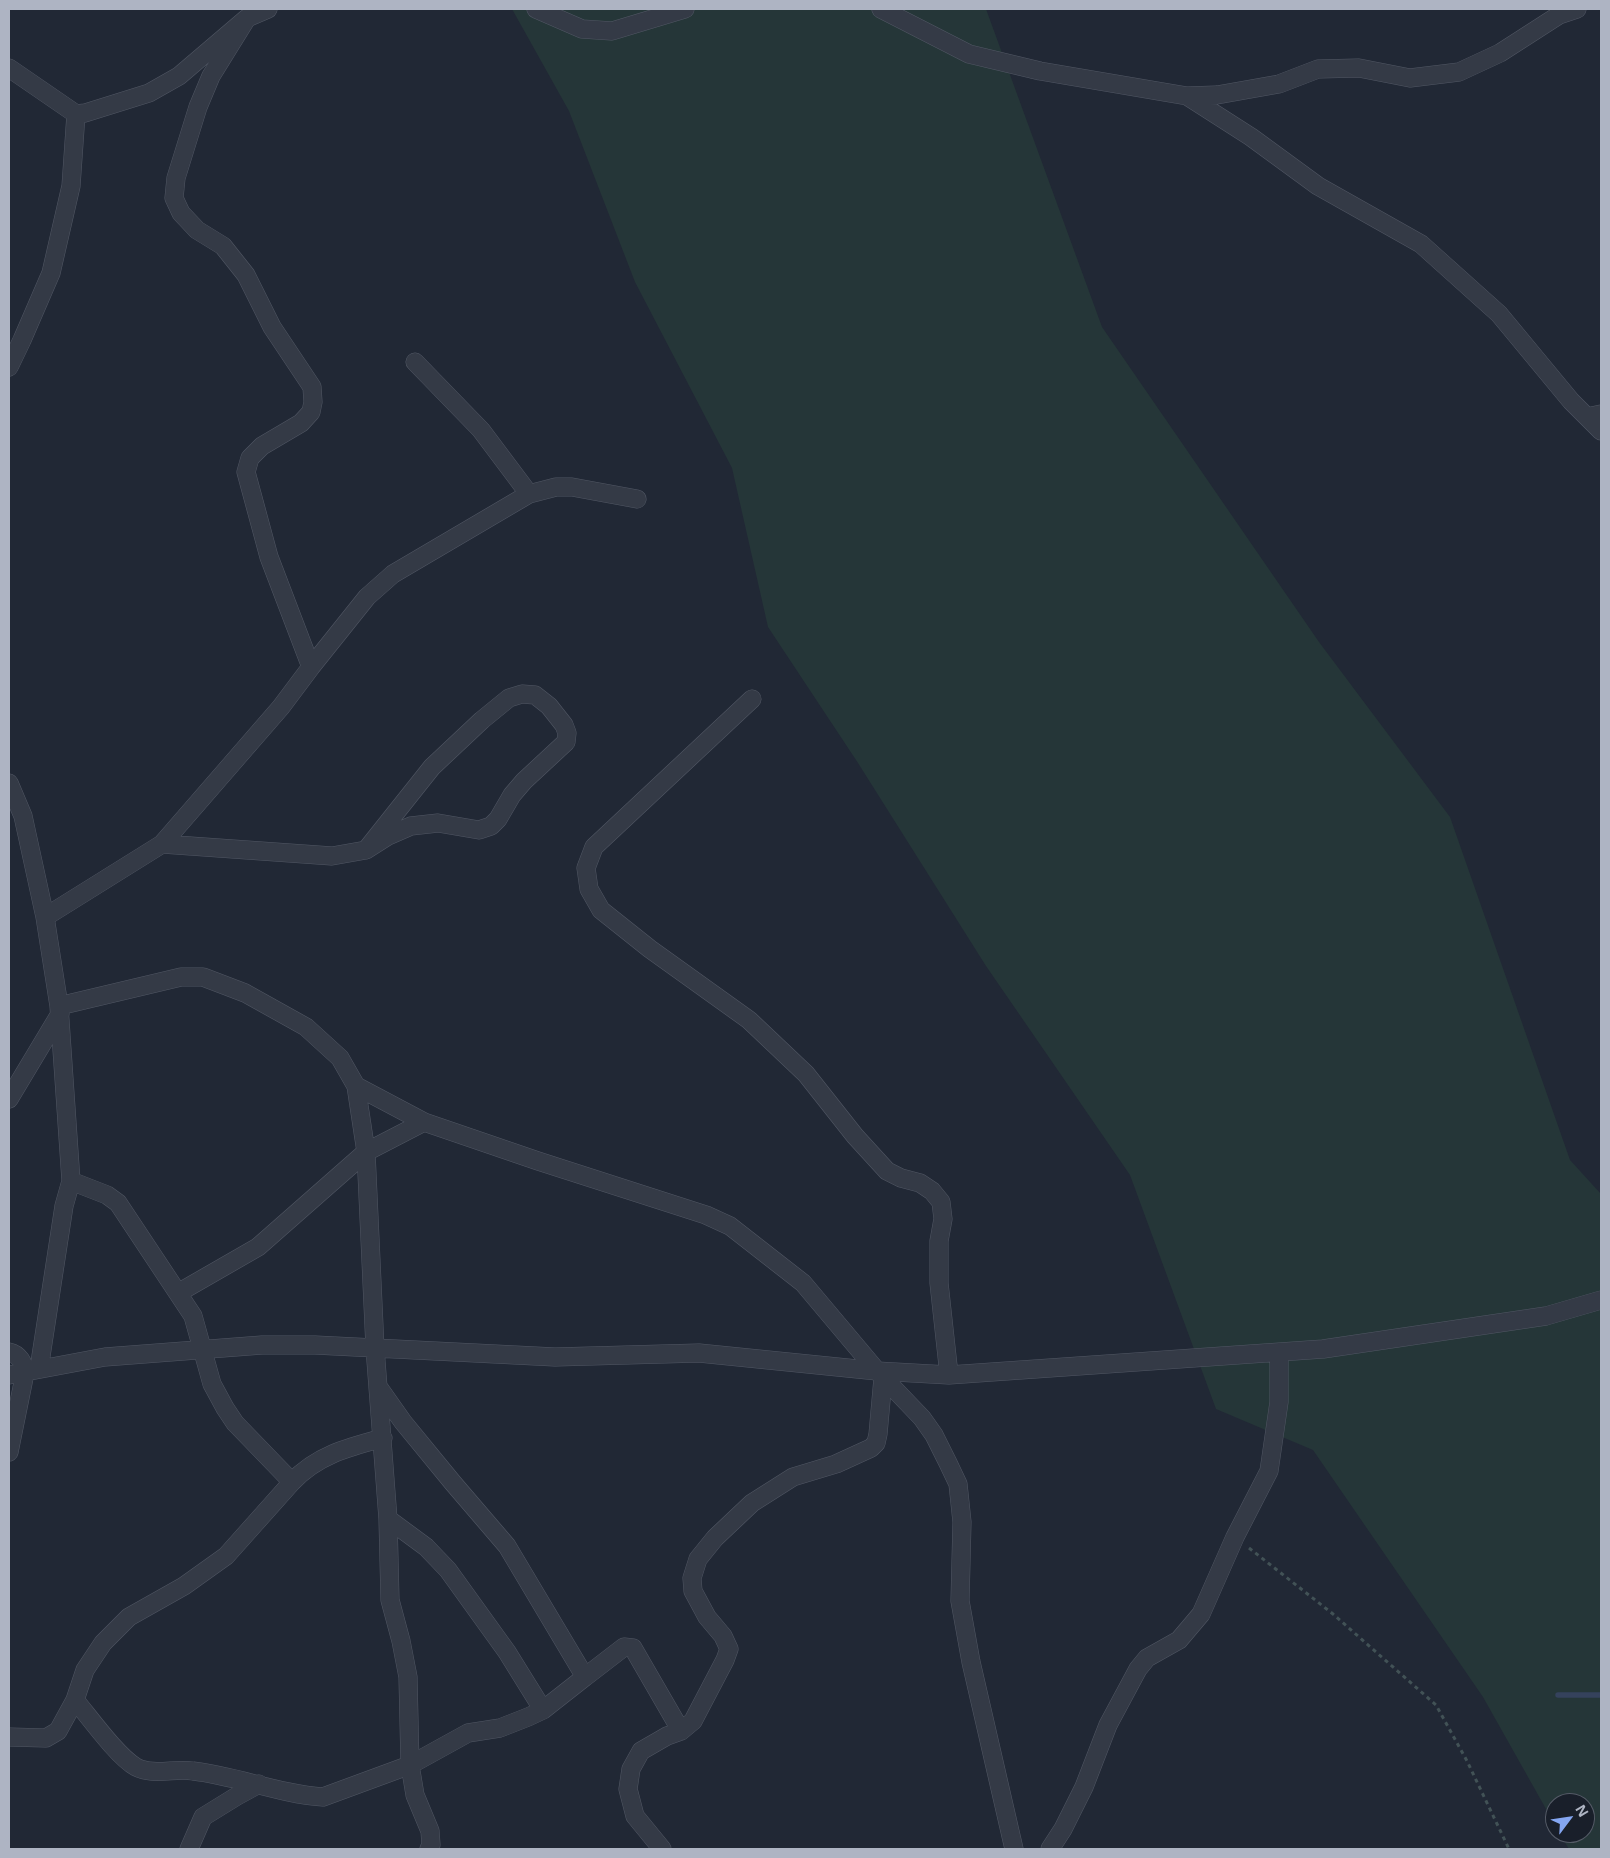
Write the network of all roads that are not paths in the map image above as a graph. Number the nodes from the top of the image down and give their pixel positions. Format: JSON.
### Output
{"nodes":[{"id":1,"x":268,"y":9,"type":"edge"},
{"id":2,"x":536,"y":9,"type":"edge"},
{"id":3,"x":685,"y":9,"type":"edge"},
{"id":4,"x":881,"y":9,"type":"edge"},
{"id":5,"x":1577,"y":9,"type":"edge"},
{"id":6,"x":247,"y":18,"type":"junction"},
{"id":7,"x":9,"y":68,"type":"edge"},
{"id":8,"x":1187,"y":96,"type":"junction"},
{"id":9,"x":76,"y":114,"type":"junction"},
{"id":10,"x":415,"y":362,"type":"dead end"},
{"id":11,"x":9,"y":368,"type":"edge"},
{"id":12,"x":1594,"y":415,"type":"edge"},
{"id":13,"x":1601,"y":431,"type":"edge"},
{"id":14,"x":528,"y":494,"type":"junction"},
{"id":15,"x":637,"y":498,"type":"dead end"},
{"id":16,"x":311,"y":667,"type":"junction"},
{"id":17,"x":752,"y":699,"type":"dead end"},
{"id":18,"x":9,"y":782,"type":"edge"},
{"id":19,"x":16,"y":814,"type":"edge"},
{"id":20,"x":162,"y":844,"type":"junction"},
{"id":21,"x":366,"y":850,"type":"junction"},
{"id":22,"x":45,"y":917,"type":"junction"},
{"id":23,"x":60,"y":1010,"type":"junction"},
{"id":24,"x":356,"y":1086,"type":"junction"},
{"id":25,"x":9,"y":1099,"type":"edge"},
{"id":26,"x":424,"y":1122,"type":"junction"},
{"id":27,"x":366,"y":1152,"type":"junction"},
{"id":28,"x":71,"y":1181,"type":"junction"},
{"id":29,"x":178,"y":1293,"type":"junction"},
{"id":30,"x":1601,"y":1300,"type":"edge"},
{"id":31,"x":375,"y":1348,"type":"junction"},
{"id":32,"x":202,"y":1350,"type":"junction"},
{"id":33,"x":9,"y":1352,"type":"edge"},
{"id":34,"x":1279,"y":1352,"type":"junction"},
{"id":35,"x":24,"y":1372,"type":"edge"},
{"id":36,"x":880,"y":1374,"type":"junction"},
{"id":37,"x":949,"y":1375,"type":"junction"},
{"id":38,"x":379,"y":1388,"type":"junction"},
{"id":39,"x":383,"y":1438,"type":"junction"},
{"id":40,"x":9,"y":1452,"type":"edge"},
{"id":41,"x":292,"y":1482,"type":"junction"},
{"id":42,"x":388,"y":1519,"type":"junction"},
{"id":43,"x":585,"y":1676,"type":"junction"},
{"id":44,"x":75,"y":1700,"type":"junction"},
{"id":45,"x":543,"y":1710,"type":"junction"},
{"id":46,"x":681,"y":1731,"type":"junction"},
{"id":47,"x":9,"y":1737,"type":"edge"},
{"id":48,"x":410,"y":1765,"type":"junction"},
{"id":49,"x":259,"y":1784,"type":"junction"},
{"id":50,"x":433,"y":1848,"type":"edge"},
{"id":51,"x":189,"y":1849,"type":"edge"},
{"id":52,"x":662,"y":1849,"type":"edge"},
{"id":53,"x":1014,"y":1849,"type":"edge"},
{"id":54,"x":1050,"y":1849,"type":"edge"}],
"edges":[{"from":1,"to":6,"type":"street"},
{"from":2,"to":3,"type":"street"},
{"from":4,"to":8,"type":"street"},
{"from":5,"to":8,"type":"street"},
{"from":6,"to":9,"type":"street"},
{"from":6,"to":16,"type":"street"},
{"from":7,"to":9,"type":"street"},
{"from":8,"to":12,"type":"street"},
{"from":9,"to":11,"type":"street"},
{"from":10,"to":14,"type":"street"},
{"from":12,"to":13,"type":"street"},
{"from":14,"to":15,"type":"street"},
{"from":14,"to":16,"type":"street"},
{"from":16,"to":20,"type":"street"},
{"from":17,"to":37,"type":"street"},
{"from":18,"to":19,"type":"street"},
{"from":19,"to":22,"type":"street"},
{"from":20,"to":21,"type":"street"},
{"from":20,"to":22,"type":"street"},
{"from":21,"to":21,"type":"street"},
{"from":22,"to":23,"type":"street"},
{"from":23,"to":24,"type":"street"},
{"from":23,"to":25,"type":"street"},
{"from":23,"to":28,"type":"street"},
{"from":24,"to":26,"type":"street"},
{"from":24,"to":27,"type":"street"},
{"from":26,"to":27,"type":"street"},
{"from":26,"to":36,"type":"street"},
{"from":27,"to":29,"type":"street"},
{"from":27,"to":31,"type":"street"},
{"from":28,"to":29,"type":"street"},
{"from":28,"to":35,"type":"street"},
{"from":29,"to":32,"type":"street"},
{"from":30,"to":34,"type":"street"},
{"from":31,"to":32,"type":"street"},
{"from":31,"to":36,"type":"street"},
{"from":31,"to":38,"type":"street"},
{"from":32,"to":35,"type":"street"},
{"from":32,"to":41,"type":"street"},
{"from":33,"to":35,"type":"street"},
{"from":34,"to":37,"type":"street"},
{"from":34,"to":54,"type":"street"},
{"from":35,"to":40,"type":"street"},
{"from":36,"to":37,"type":"street"},
{"from":36,"to":46,"type":"street"},
{"from":36,"to":53,"type":"street"},
{"from":38,"to":39,"type":"street"},
{"from":38,"to":43,"type":"street"},
{"from":39,"to":41,"type":"street"},
{"from":39,"to":42,"type":"street"},
{"from":41,"to":44,"type":"street"},
{"from":42,"to":45,"type":"street"},
{"from":42,"to":48,"type":"street"},
{"from":43,"to":45,"type":"street"},
{"from":43,"to":46,"type":"street"},
{"from":44,"to":47,"type":"street"},
{"from":44,"to":49,"type":"street"},
{"from":45,"to":48,"type":"street"},
{"from":46,"to":52,"type":"street"},
{"from":48,"to":49,"type":"street"},
{"from":48,"to":50,"type":"street"},
{"from":49,"to":51,"type":"street"}]}
